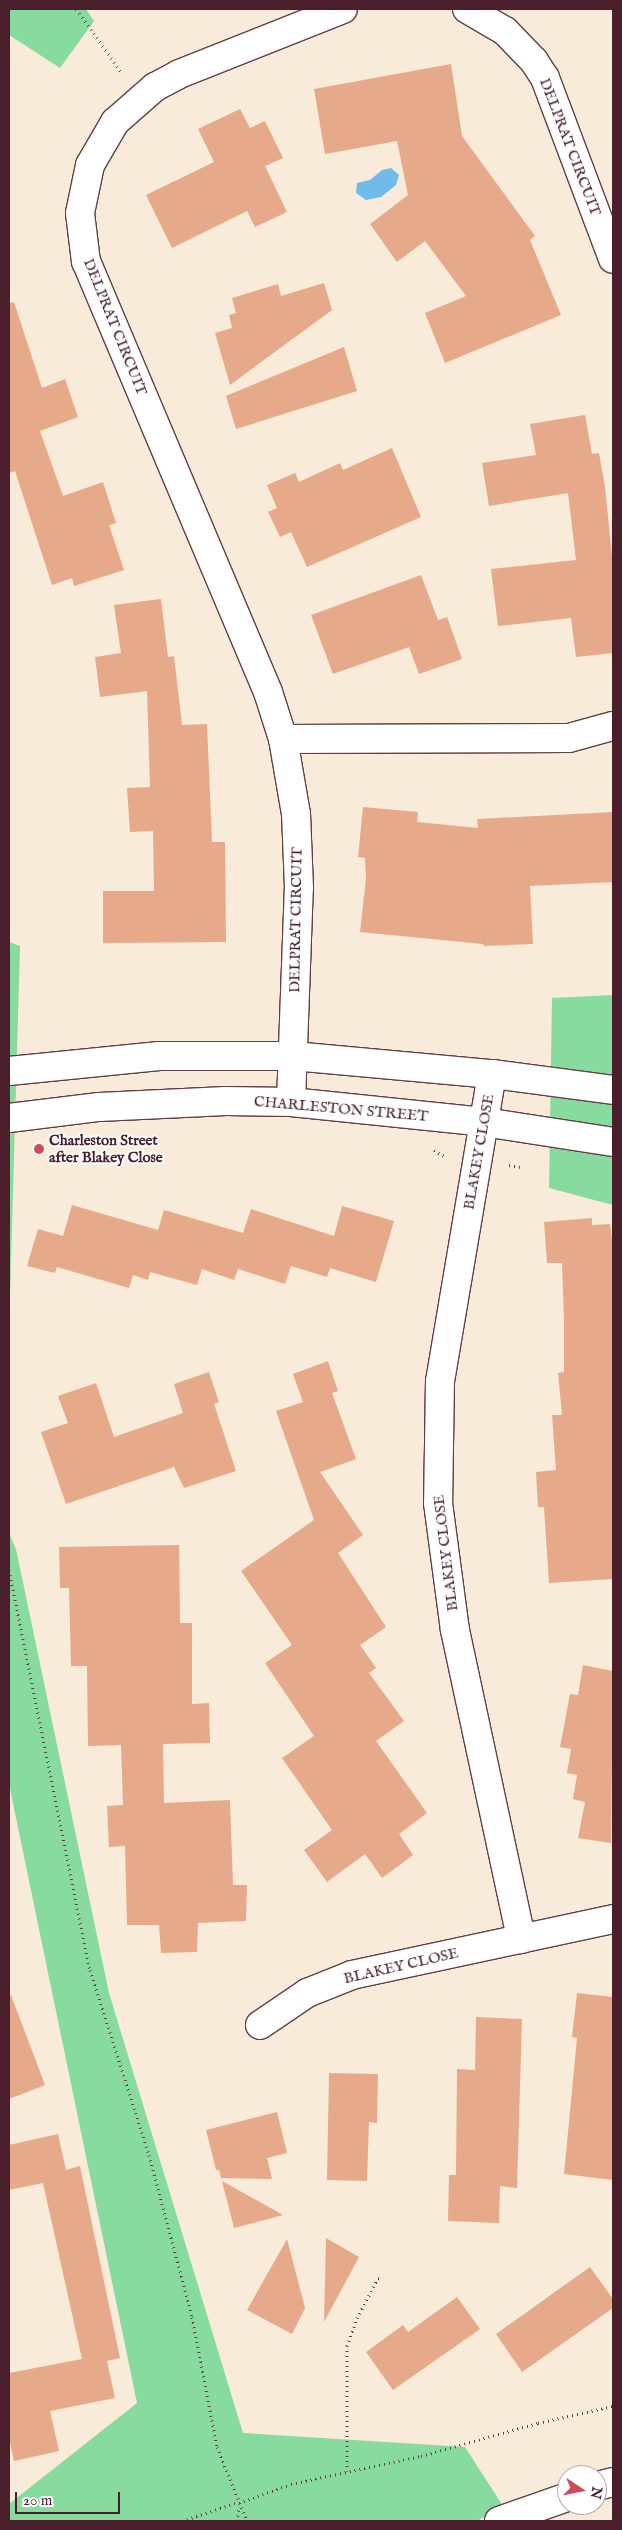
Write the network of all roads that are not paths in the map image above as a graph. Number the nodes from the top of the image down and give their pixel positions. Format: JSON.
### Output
{"nodes":[{"id":1,"x":342,"y":9,"type":"edge"},
{"id":2,"x":467,"y":9,"type":"edge"},
{"id":3,"x":613,"y":259,"type":"edge"},
{"id":4,"x":613,"y":726,"type":"edge"},
{"id":5,"x":283,"y":740,"type":"junction"},
{"id":6,"x":293,"y":1056,"type":"junction"},
{"id":7,"x":9,"y":1071,"type":"edge"},
{"id":8,"x":492,"y":1074,"type":"junction"},
{"id":9,"x":613,"y":1090,"type":"edge"},
{"id":10,"x":291,"y":1102,"type":"junction"},
{"id":11,"x":9,"y":1118,"type":"edge"},
{"id":12,"x":484,"y":1122,"type":"junction"},
{"id":13,"x":613,"y":1142,"type":"edge"},
{"id":14,"x":613,"y":1919,"type":"edge"},
{"id":15,"x":521,"y":1939,"type":"junction"},
{"id":16,"x":260,"y":2025,"type":"dead end"},
{"id":17,"x":557,"y":2501,"type":"edge"},
{"id":18,"x":499,"y":2521,"type":"edge"}],
"edges":[{"from":1,"to":5,"type":"street","name":"DELPRAT CIRCUIT"},
{"from":2,"to":3,"type":"street","name":"DELPRAT CIRCUIT"},
{"from":4,"to":5,"type":"street"},
{"from":5,"to":6,"type":"street","name":"DELPRAT CIRCUIT"},
{"from":6,"to":7,"type":"street"},
{"from":6,"to":8,"type":"street"},
{"from":6,"to":10,"type":"street","name":"DELPRAT CIRCUIT"},
{"from":8,"to":9,"type":"street"},
{"from":8,"to":12,"type":"street","name":"BLAKEY CLOSE"},
{"from":10,"to":11,"type":"street","name":"CHARLESTON STREET"},
{"from":10,"to":12,"type":"street","name":"CHARLESTON STREET"},
{"from":12,"to":13,"type":"street","name":"CHARLESTON STREET"},
{"from":12,"to":15,"type":"street","name":"BLAKEY CLOSE"},
{"from":14,"to":15,"type":"street","name":"BLAKEY CLOSE"},
{"from":15,"to":16,"type":"street","name":"BLAKEY CLOSE"},
{"from":17,"to":18,"type":"street"}]}
